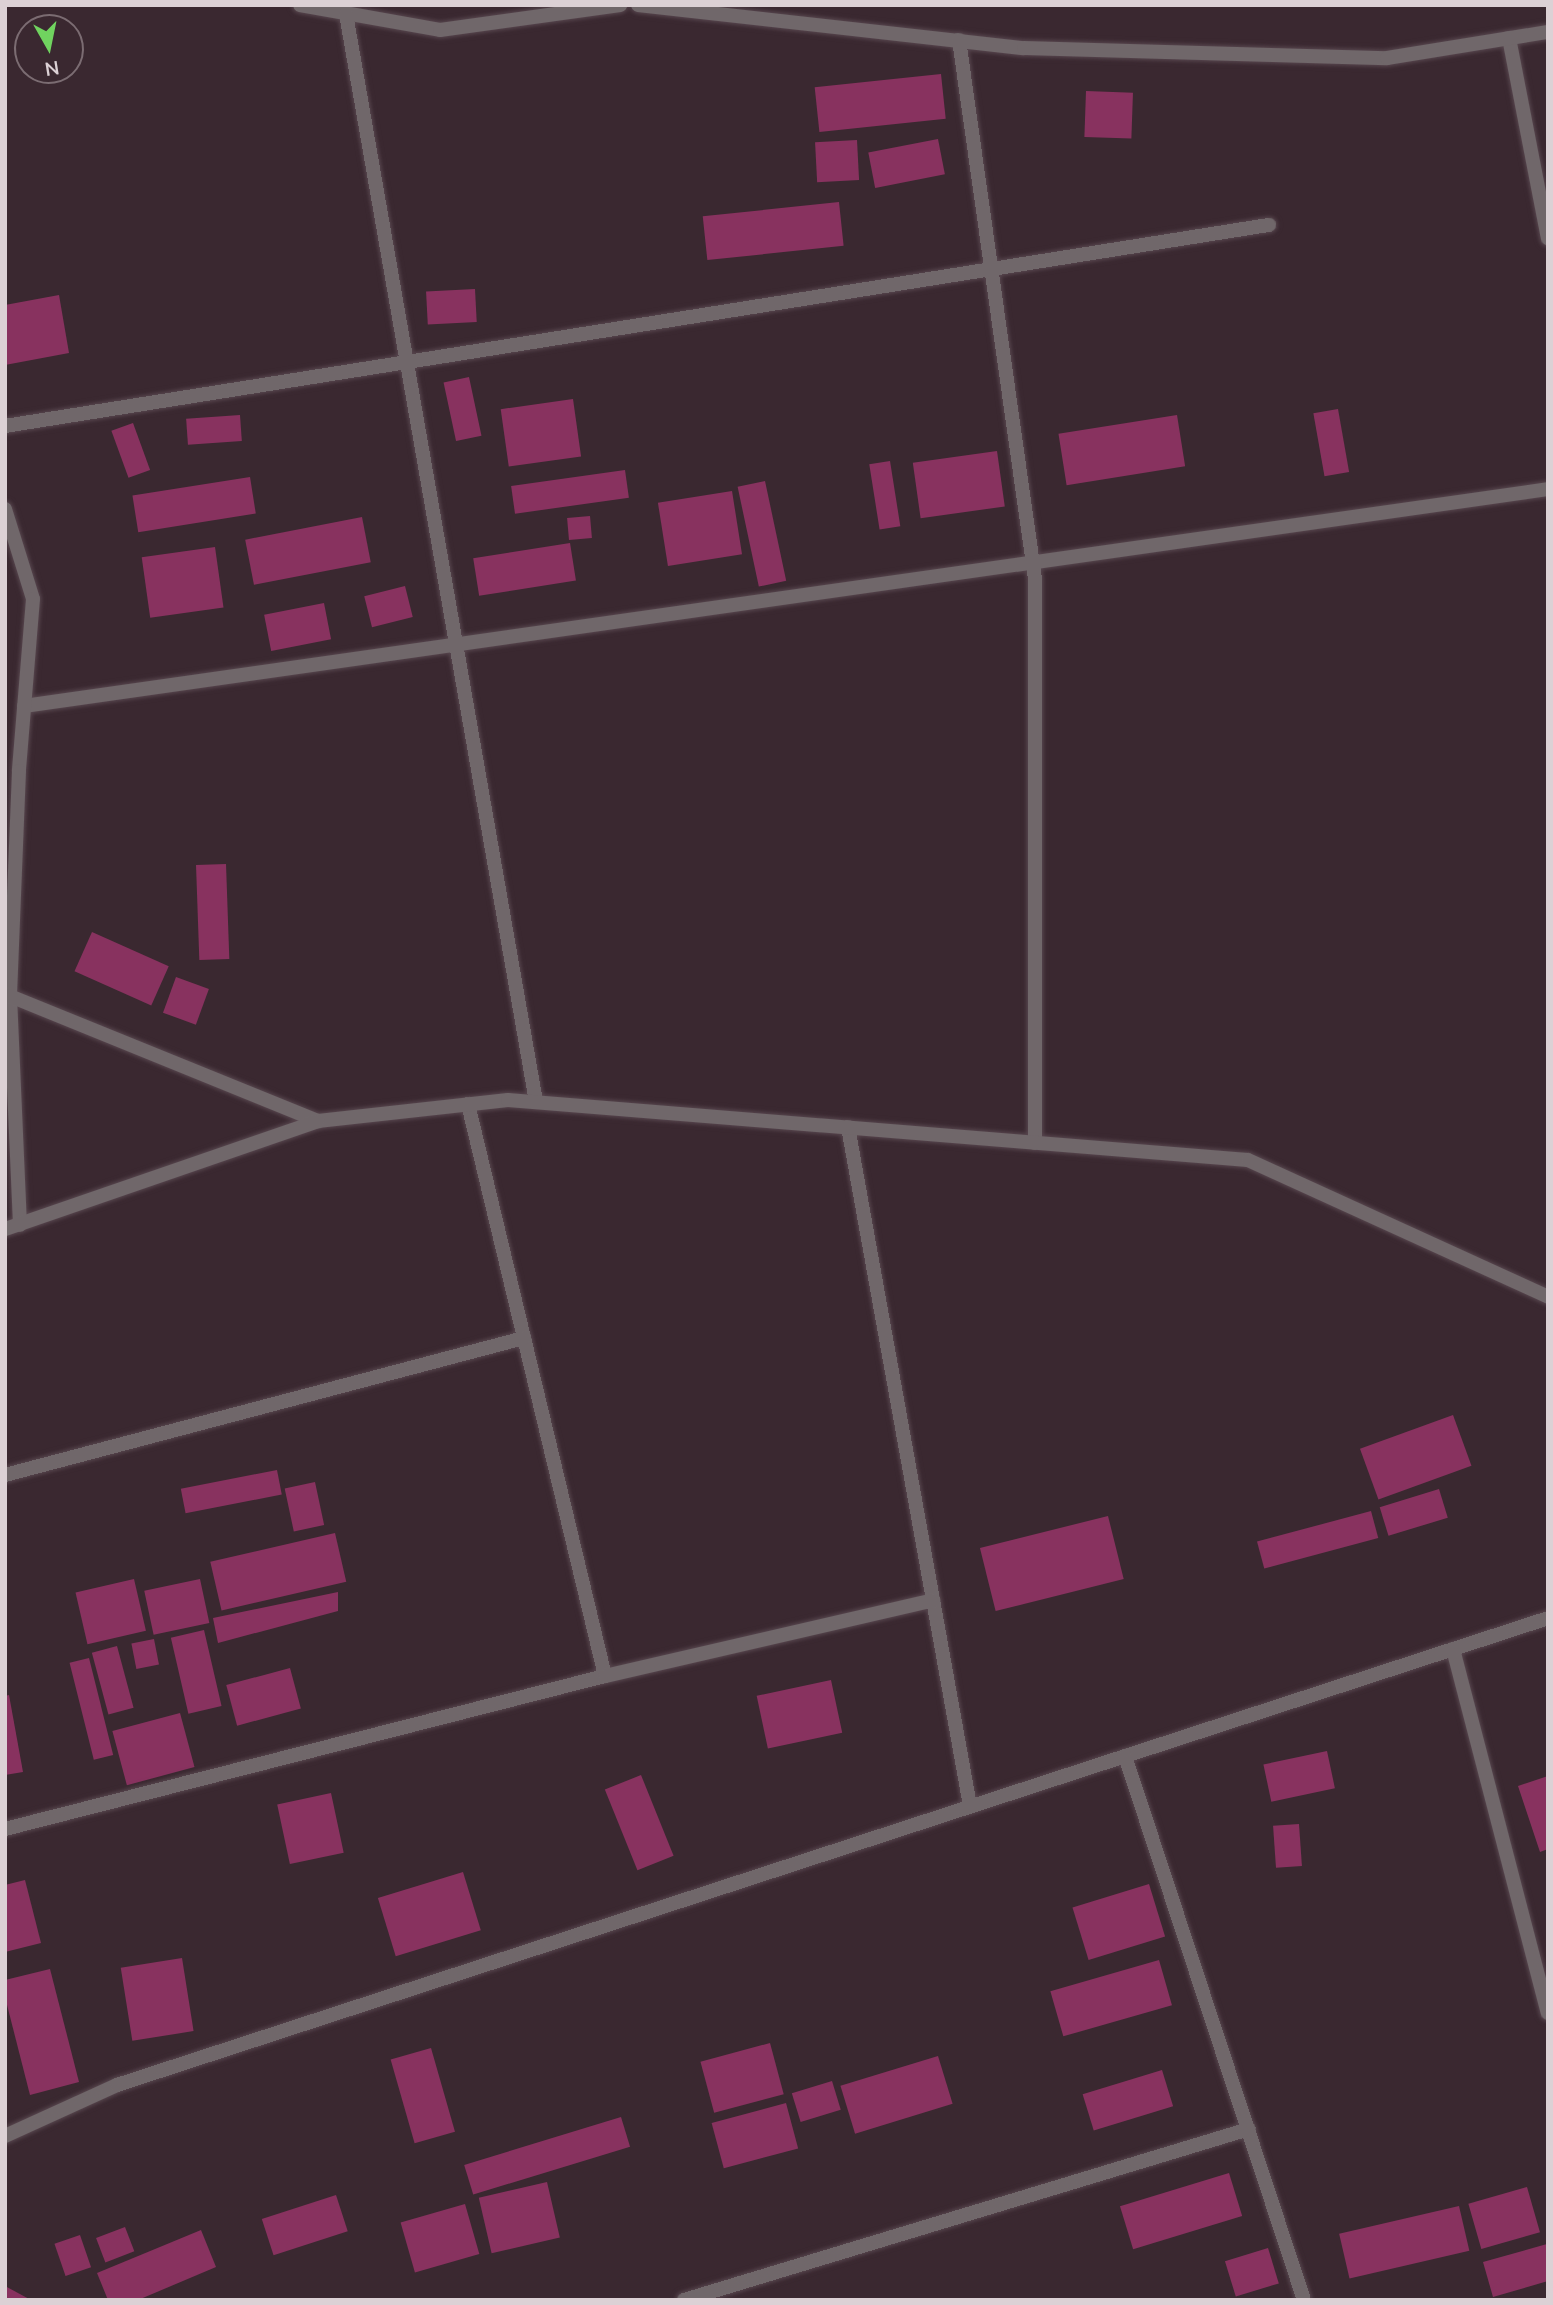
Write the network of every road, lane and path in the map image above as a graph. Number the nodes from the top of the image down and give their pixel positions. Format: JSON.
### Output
{"nodes":[{"id":1,"x":300,"y":5,"type":"edge"},
{"id":2,"x":620,"y":5,"type":"edge"},
{"id":3,"x":638,"y":5,"type":"edge"},
{"id":4,"x":346,"y":14,"type":"junction"},
{"id":5,"x":1548,"y":32,"type":"edge"},
{"id":6,"x":1509,"y":38,"type":"junction"},
{"id":7,"x":959,"y":40,"type":"junction"},
{"id":8,"x":1269,"y":225,"type":"dead end"},
{"id":9,"x":1548,"y":238,"type":"edge"},
{"id":10,"x":991,"y":269,"type":"junction"},
{"id":11,"x":409,"y":362,"type":"junction"},
{"id":12,"x":5,"y":426,"type":"edge"},
{"id":13,"x":1548,"y":489,"type":"edge"},
{"id":14,"x":5,"y":509,"type":"edge"},
{"id":15,"x":1032,"y":562,"type":"junction"},
{"id":16,"x":458,"y":645,"type":"junction"},
{"id":17,"x":24,"y":706,"type":"junction"},
{"id":18,"x":7,"y":995,"type":"edge"},
{"id":19,"x":536,"y":1102,"type":"junction"},
{"id":20,"x":468,"y":1104,"type":"junction"},
{"id":21,"x":318,"y":1121,"type":"junction"},
{"id":22,"x":848,"y":1127,"type":"junction"},
{"id":23,"x":1035,"y":1143,"type":"junction"},
{"id":24,"x":20,"y":1224,"type":"junction"},
{"id":25,"x":5,"y":1229,"type":"edge"},
{"id":26,"x":1548,"y":1297,"type":"edge"},
{"id":27,"x":524,"y":1338,"type":"junction"},
{"id":28,"x":5,"y":1475,"type":"edge"},
{"id":29,"x":933,"y":1600,"type":"junction"},
{"id":30,"x":1548,"y":1618,"type":"edge"},
{"id":31,"x":1453,"y":1649,"type":"junction"},
{"id":32,"x":605,"y":1676,"type":"junction"},
{"id":33,"x":1125,"y":1756,"type":"junction"},
{"id":34,"x":970,"y":1806,"type":"junction"},
{"id":35,"x":5,"y":1829,"type":"edge"},
{"id":36,"x":1548,"y":2013,"type":"edge"},
{"id":37,"x":1249,"y":2129,"type":"junction"},
{"id":38,"x":5,"y":2136,"type":"edge"},
{"id":39,"x":684,"y":2300,"type":"edge"},
{"id":40,"x":1304,"y":2300,"type":"edge"}],
"edges":[{"from":1,"to":4,"type":"street"},
{"from":2,"to":4,"type":"street"},
{"from":3,"to":7,"type":"street"},
{"from":4,"to":11,"type":"street"},
{"from":5,"to":6,"type":"street"},
{"from":6,"to":7,"type":"street"},
{"from":6,"to":9,"type":"street"},
{"from":7,"to":10,"type":"street"},
{"from":8,"to":10,"type":"street"},
{"from":10,"to":11,"type":"street"},
{"from":10,"to":15,"type":"street"},
{"from":11,"to":12,"type":"street"},
{"from":11,"to":16,"type":"street"},
{"from":13,"to":15,"type":"street"},
{"from":14,"to":17,"type":"street"},
{"from":15,"to":16,"type":"street"},
{"from":15,"to":23,"type":"street"},
{"from":16,"to":17,"type":"street"},
{"from":16,"to":19,"type":"street"},
{"from":17,"to":18,"type":"street"},
{"from":18,"to":21,"type":"street"},
{"from":18,"to":24,"type":"street"},
{"from":19,"to":20,"type":"street"},
{"from":19,"to":22,"type":"street"},
{"from":20,"to":21,"type":"street"},
{"from":20,"to":27,"type":"street"},
{"from":21,"to":24,"type":"street"},
{"from":22,"to":23,"type":"street"},
{"from":22,"to":29,"type":"street"},
{"from":23,"to":26,"type":"street"},
{"from":24,"to":25,"type":"street"},
{"from":27,"to":28,"type":"street"},
{"from":27,"to":32,"type":"street"},
{"from":29,"to":32,"type":"street"},
{"from":29,"to":34,"type":"street"},
{"from":30,"to":31,"type":"street"},
{"from":31,"to":33,"type":"street"},
{"from":31,"to":36,"type":"street"},
{"from":32,"to":35,"type":"street"},
{"from":33,"to":34,"type":"street"},
{"from":33,"to":37,"type":"street"},
{"from":34,"to":38,"type":"street"},
{"from":37,"to":39,"type":"street"},
{"from":37,"to":40,"type":"street"}]}
